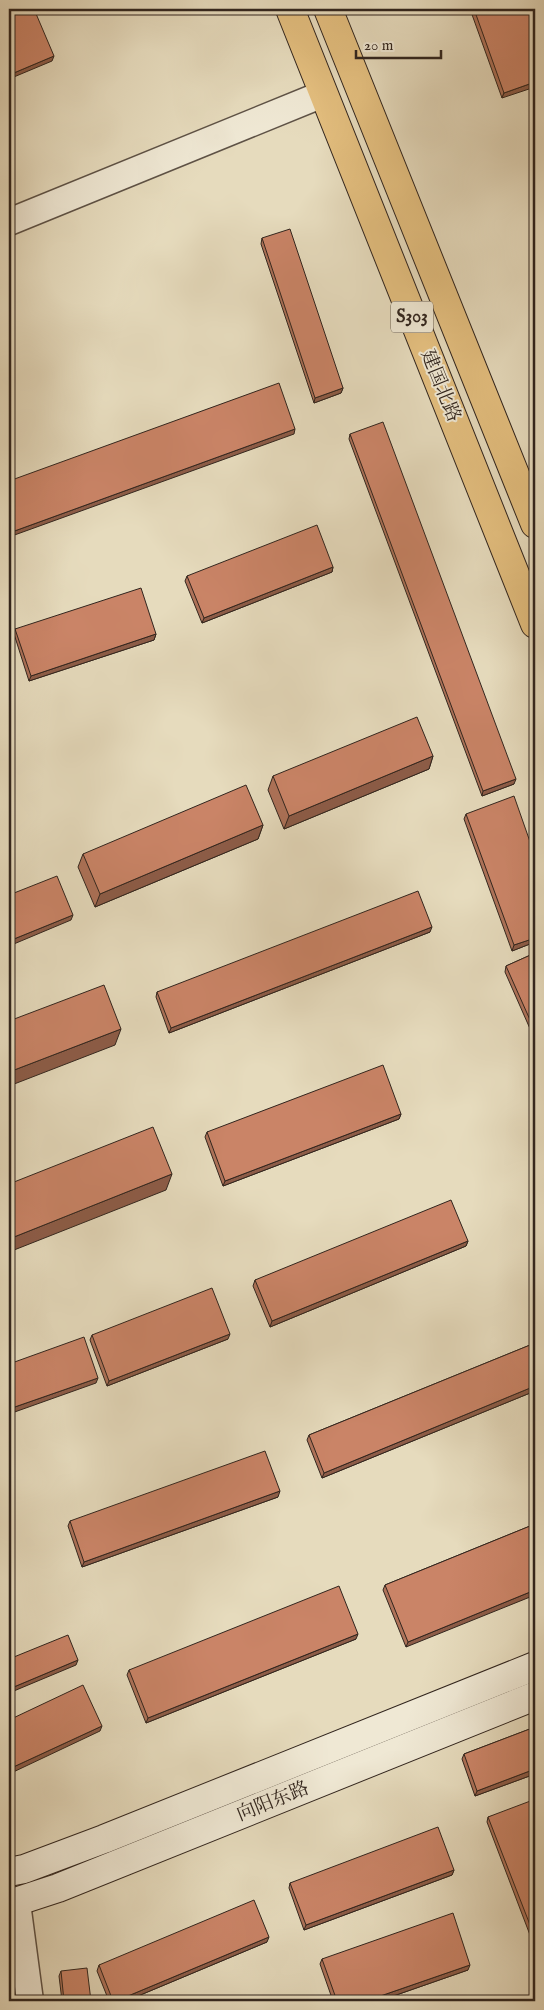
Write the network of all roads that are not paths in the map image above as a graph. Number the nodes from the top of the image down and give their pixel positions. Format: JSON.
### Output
{"nodes":[{"id":1,"x":290,"y":9,"type":"edge"},
{"id":2,"x":328,"y":9,"type":"edge"},
{"id":3,"x":324,"y":94,"type":"junction"},
{"id":4,"x":9,"y":222,"type":"edge"},
{"id":5,"x":535,"y":524,"type":"edge"},
{"id":6,"x":535,"y":624,"type":"edge"},
{"id":7,"x":535,"y":1666,"type":"edge"},
{"id":8,"x":535,"y":1696,"type":"edge"},
{"id":9,"x":9,"y":1872,"type":"edge"},
{"id":10,"x":13,"y":1903,"type":"edge"},
{"id":11,"x":30,"y":2001,"type":"edge"}],
"edges":[{"from":1,"to":3,"type":"main road","name":"建国北路","number":"S303"},
{"from":2,"to":5,"type":"main road","name":"建国北路"},
{"from":3,"to":4,"type":"street"},
{"from":3,"to":6,"type":"main road","name":"建国北路","number":"S303"},
{"from":7,"to":9,"type":"street"},
{"from":8,"to":10,"type":"street","name":"向阳东路"},
{"from":10,"to":11,"type":"street"}]}
